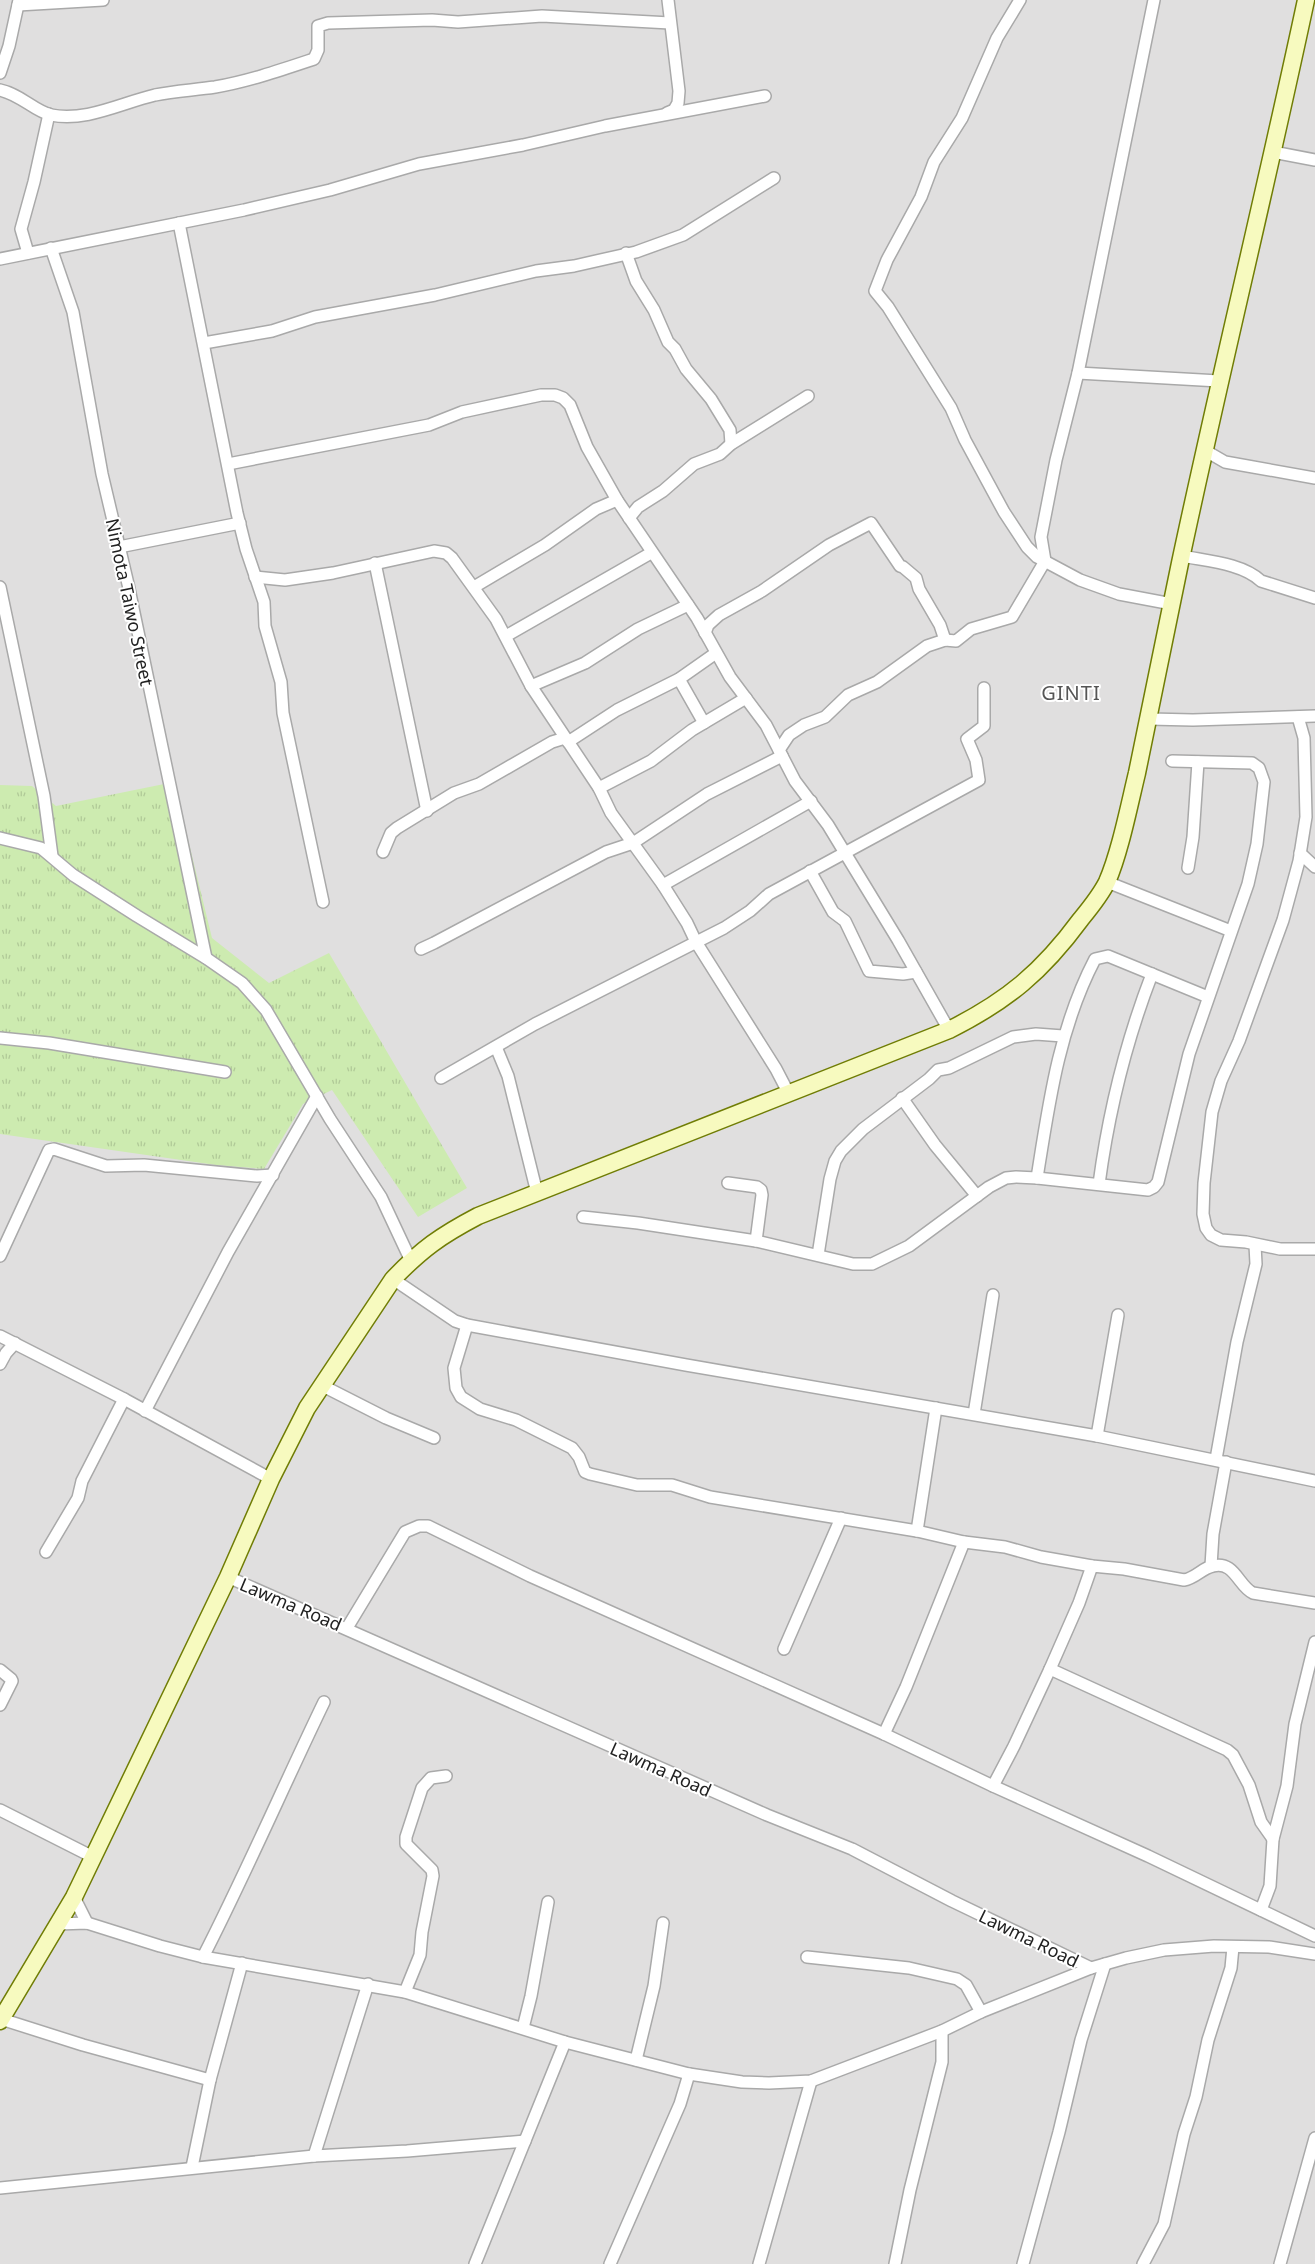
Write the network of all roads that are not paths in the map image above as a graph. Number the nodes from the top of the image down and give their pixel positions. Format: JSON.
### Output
{"nodes":[{"id":1,"x":96,"y":0,"type":"edge"},
{"id":2,"x":668,"y":0,"type":"edge"},
{"id":3,"x":1020,"y":0,"type":"edge"},
{"id":4,"x":1154,"y":0,"type":"edge"},
{"id":5,"x":1306,"y":0,"type":"edge"},
{"id":6,"x":18,"y":3,"type":"edge"},
{"id":7,"x":670,"y":23,"type":"junction"},
{"id":8,"x":0,"y":73,"type":"edge"},
{"id":9,"x":0,"y":90,"type":"edge"},
{"id":10,"x":765,"y":96,"type":"dead end"},
{"id":11,"x":49,"y":114,"type":"junction"},
{"id":12,"x":665,"y":114,"type":"junction"},
{"id":13,"x":1273,"y":152,"type":"junction"},
{"id":14,"x":1315,"y":160,"type":"edge"},
{"id":15,"x":774,"y":178,"type":"dead end"},
{"id":16,"x":179,"y":223,"type":"junction"},
{"id":17,"x":51,"y":248,"type":"junction"},
{"id":18,"x":28,"y":253,"type":"junction"},
{"id":19,"x":626,"y":253,"type":"junction"},
{"id":20,"x":0,"y":259,"type":"edge"},
{"id":21,"x":204,"y":343,"type":"junction"},
{"id":22,"x":1078,"y":374,"type":"junction"},
{"id":23,"x":1220,"y":381,"type":"junction"},
{"id":24,"x":808,"y":396,"type":"dead end"},
{"id":25,"x":731,"y":444,"type":"junction"},
{"id":26,"x":1206,"y":450,"type":"junction"},
{"id":27,"x":228,"y":464,"type":"junction"},
{"id":28,"x":1315,"y":478,"type":"edge"},
{"id":29,"x":617,"y":500,"type":"junction"},
{"id":30,"x":629,"y":518,"type":"junction"},
{"id":31,"x":240,"y":523,"type":"junction"},
{"id":32,"x":1041,"y":537,"type":"junction"},
{"id":33,"x":118,"y":547,"type":"junction"},
{"id":34,"x":1027,"y":547,"type":"junction"},
{"id":35,"x":651,"y":553,"type":"junction"},
{"id":36,"x":1182,"y":556,"type":"junction"},
{"id":37,"x":1044,"y":561,"type":"junction"},
{"id":38,"x":374,"y":564,"type":"junction"},
{"id":39,"x":255,"y":577,"type":"junction"},
{"id":40,"x":0,"y":587,"type":"edge"},
{"id":41,"x":474,"y":587,"type":"junction"},
{"id":42,"x":1315,"y":598,"type":"edge"},
{"id":43,"x":1172,"y":604,"type":"junction"},
{"id":44,"x":688,"y":605,"type":"junction"},
{"id":45,"x":705,"y":634,"type":"junction"},
{"id":46,"x":506,"y":636,"type":"junction"},
{"id":47,"x":945,"y":640,"type":"junction"},
{"id":48,"x":716,"y":654,"type":"junction"},
{"id":49,"x":679,"y":679,"type":"junction"},
{"id":50,"x":532,"y":686,"type":"junction"},
{"id":51,"x":984,"y":688,"type":"dead end"},
{"id":52,"x":746,"y":698,"type":"junction"},
{"id":53,"x":1315,"y":716,"type":"edge"},
{"id":54,"x":1298,"y":717,"type":"junction"},
{"id":55,"x":1149,"y":719,"type":"junction"},
{"id":56,"x":704,"y":723,"type":"junction"},
{"id":57,"x":567,"y":740,"type":"junction"},
{"id":58,"x":780,"y":753,"type":"junction"},
{"id":59,"x":1172,"y":761,"type":"dead end"},
{"id":60,"x":1198,"y":762,"type":"junction"},
{"id":61,"x":599,"y":788,"type":"junction"},
{"id":62,"x":811,"y":802,"type":"junction"},
{"id":63,"x":427,"y":811,"type":"junction"},
{"id":64,"x":0,"y":838,"type":"edge"},
{"id":65,"x":633,"y":844,"type":"junction"},
{"id":66,"x":383,"y":852,"type":"dead end"},
{"id":67,"x":1300,"y":852,"type":"junction"},
{"id":68,"x":845,"y":853,"type":"junction"},
{"id":69,"x":52,"y":856,"type":"junction"},
{"id":70,"x":1315,"y":867,"type":"edge"},
{"id":71,"x":1188,"y":868,"type":"dead end"},
{"id":72,"x":810,"y":871,"type":"junction"},
{"id":73,"x":1107,"y":882,"type":"junction"},
{"id":74,"x":663,"y":885,"type":"junction"},
{"id":75,"x":323,"y":902,"type":"dead end"},
{"id":76,"x":1231,"y":931,"type":"junction"},
{"id":77,"x":696,"y":942,"type":"junction"},
{"id":78,"x":420,"y":948,"type":"dead end"},
{"id":79,"x":206,"y":958,"type":"junction"},
{"id":80,"x":916,"y":972,"type":"junction"},
{"id":81,"x":1152,"y":974,"type":"junction"},
{"id":82,"x":1208,"y":997,"type":"junction"},
{"id":83,"x":948,"y":1030,"type":"junction"},
{"id":84,"x":1063,"y":1036,"type":"junction"},
{"id":85,"x":0,"y":1038,"type":"edge"},
{"id":86,"x":496,"y":1047,"type":"junction"},
{"id":87,"x":225,"y":1072,"type":"dead end"},
{"id":88,"x":441,"y":1078,"type":"dead end"},
{"id":89,"x":789,"y":1094,"type":"junction"},
{"id":90,"x":317,"y":1096,"type":"junction"},
{"id":91,"x":902,"y":1098,"type":"junction"},
{"id":92,"x":273,"y":1175,"type":"junction"},
{"id":93,"x":1038,"y":1178,"type":"junction"},
{"id":94,"x":728,"y":1183,"type":"dead end"},
{"id":95,"x":1099,"y":1184,"type":"junction"},
{"id":96,"x":537,"y":1193,"type":"junction"},
{"id":97,"x":977,"y":1196,"type":"junction"},
{"id":98,"x":583,"y":1217,"type":"dead end"},
{"id":99,"x":756,"y":1241,"type":"junction"},
{"id":100,"x":1255,"y":1245,"type":"junction"},
{"id":101,"x":1315,"y":1249,"type":"edge"},
{"id":102,"x":818,"y":1255,"type":"junction"},
{"id":103,"x":0,"y":1256,"type":"edge"},
{"id":104,"x":411,"y":1261,"type":"junction"},
{"id":105,"x":393,"y":1279,"type":"junction"},
{"id":106,"x":993,"y":1295,"type":"dead end"},
{"id":107,"x":1118,"y":1315,"type":"dead end"},
{"id":108,"x":467,"y":1324,"type":"junction"},
{"id":109,"x":0,"y":1336,"type":"edge"},
{"id":110,"x":15,"y":1344,"type":"junction"},
{"id":111,"x":0,"y":1364,"type":"edge"},
{"id":112,"x":323,"y":1386,"type":"junction"},
{"id":113,"x":124,"y":1399,"type":"junction"},
{"id":114,"x":936,"y":1408,"type":"junction"},
{"id":115,"x":145,"y":1411,"type":"junction"},
{"id":116,"x":974,"y":1414,"type":"junction"},
{"id":117,"x":1097,"y":1436,"type":"junction"},
{"id":118,"x":434,"y":1438,"type":"dead end"},
{"id":119,"x":1221,"y":1461,"type":"junction"},
{"id":120,"x":271,"y":1479,"type":"junction"},
{"id":121,"x":1315,"y":1481,"type":"edge"},
{"id":122,"x":841,"y":1518,"type":"junction"},
{"id":123,"x":917,"y":1531,"type":"junction"},
{"id":124,"x":964,"y":1542,"type":"junction"},
{"id":125,"x":46,"y":1552,"type":"dead end"},
{"id":126,"x":1092,"y":1566,"type":"junction"},
{"id":127,"x":1211,"y":1566,"type":"junction"},
{"id":128,"x":228,"y":1577,"type":"junction"},
{"id":129,"x":1315,"y":1603,"type":"edge"},
{"id":130,"x":348,"y":1628,"type":"junction"},
{"id":131,"x":1315,"y":1642,"type":"edge"},
{"id":132,"x":784,"y":1649,"type":"dead end"},
{"id":133,"x":1050,"y":1669,"type":"junction"},
{"id":134,"x":0,"y":1670,"type":"edge"},
{"id":135,"x":324,"y":1702,"type":"dead end"},
{"id":136,"x":0,"y":1705,"type":"edge"},
{"id":137,"x":884,"y":1734,"type":"junction"},
{"id":138,"x":446,"y":1776,"type":"dead end"},
{"id":139,"x":992,"y":1786,"type":"junction"},
{"id":140,"x":0,"y":1810,"type":"edge"},
{"id":141,"x":1273,"y":1840,"type":"junction"},
{"id":142,"x":93,"y":1857,"type":"junction"},
{"id":143,"x":74,"y":1897,"type":"junction"},
{"id":144,"x":548,"y":1902,"type":"dead end"},
{"id":145,"x":1260,"y":1910,"type":"junction"},
{"id":146,"x":87,"y":1923,"type":"junction"},
{"id":147,"x":663,"y":1923,"type":"dead end"},
{"id":148,"x":58,"y":1924,"type":"junction"},
{"id":149,"x":1315,"y":1936,"type":"edge"},
{"id":150,"x":1232,"y":1946,"type":"junction"},
{"id":151,"x":1310,"y":1954,"type":"edge"},
{"id":152,"x":203,"y":1957,"type":"junction"},
{"id":153,"x":807,"y":1957,"type":"dead end"},
{"id":154,"x":242,"y":1963,"type":"junction"},
{"id":155,"x":1105,"y":1964,"type":"junction"},
{"id":156,"x":1090,"y":1968,"type":"junction"},
{"id":157,"x":368,"y":1984,"type":"junction"},
{"id":158,"x":405,"y":1992,"type":"junction"},
{"id":159,"x":981,"y":2012,"type":"junction"},
{"id":160,"x":0,"y":2020,"type":"edge"},
{"id":161,"x":522,"y":2028,"type":"junction"},
{"id":162,"x":942,"y":2031,"type":"junction"},
{"id":163,"x":565,"y":2042,"type":"junction"},
{"id":164,"x":636,"y":2060,"type":"junction"},
{"id":165,"x":689,"y":2074,"type":"junction"},
{"id":166,"x":210,"y":2080,"type":"junction"},
{"id":167,"x":811,"y":2081,"type":"junction"},
{"id":168,"x":1315,"y":2138,"type":"edge"},
{"id":169,"x":525,"y":2141,"type":"junction"},
{"id":170,"x":314,"y":2156,"type":"junction"},
{"id":171,"x":192,"y":2167,"type":"junction"},
{"id":172,"x":0,"y":2188,"type":"edge"},
{"id":173,"x":475,"y":2264,"type":"edge"},
{"id":174,"x":610,"y":2264,"type":"edge"},
{"id":175,"x":759,"y":2264,"type":"edge"},
{"id":176,"x":895,"y":2264,"type":"edge"},
{"id":177,"x":1023,"y":2264,"type":"edge"},
{"id":178,"x":1143,"y":2264,"type":"edge"},
{"id":179,"x":1280,"y":2264,"type":"edge"}],
"edges":[{"from":1,"to":6,"type":"street"},
{"from":2,"to":7,"type":"street"},
{"from":3,"to":34,"type":"street"},
{"from":4,"to":22,"type":"street"},
{"from":5,"to":13,"type":"main road"},
{"from":6,"to":8,"type":"street"},
{"from":7,"to":11,"type":"street"},
{"from":7,"to":12,"type":"street"},
{"from":9,"to":11,"type":"street"},
{"from":10,"to":12,"type":"street"},
{"from":11,"to":18,"type":"street"},
{"from":12,"to":16,"type":"street"},
{"from":13,"to":14,"type":"street"},
{"from":13,"to":23,"type":"main road"},
{"from":15,"to":19,"type":"street"},
{"from":16,"to":17,"type":"street"},
{"from":16,"to":21,"type":"street"},
{"from":17,"to":18,"type":"street"},
{"from":17,"to":33,"type":"street","name":"Nimota Taiwo Street"},
{"from":18,"to":20,"type":"street"},
{"from":19,"to":21,"type":"street"},
{"from":19,"to":25,"type":"street"},
{"from":21,"to":27,"type":"street"},
{"from":22,"to":23,"type":"street"},
{"from":22,"to":32,"type":"street"},
{"from":23,"to":26,"type":"main road"},
{"from":24,"to":25,"type":"street"},
{"from":25,"to":30,"type":"street"},
{"from":26,"to":28,"type":"street"},
{"from":26,"to":36,"type":"main road"},
{"from":27,"to":29,"type":"street"},
{"from":27,"to":31,"type":"street"},
{"from":29,"to":30,"type":"street"},
{"from":29,"to":41,"type":"street"},
{"from":30,"to":35,"type":"street"},
{"from":31,"to":33,"type":"street"},
{"from":31,"to":39,"type":"street"},
{"from":32,"to":34,"type":"street"},
{"from":32,"to":37,"type":"street"},
{"from":33,"to":79,"type":"street","name":"Nimota Taiwo Street"},
{"from":34,"to":37,"type":"street"},
{"from":35,"to":44,"type":"street"},
{"from":35,"to":46,"type":"street"},
{"from":36,"to":42,"type":"street"},
{"from":36,"to":43,"type":"main road"},
{"from":37,"to":43,"type":"street"},
{"from":37,"to":47,"type":"street"},
{"from":38,"to":39,"type":"street"},
{"from":38,"to":41,"type":"street"},
{"from":38,"to":63,"type":"street"},
{"from":39,"to":75,"type":"street"},
{"from":40,"to":69,"type":"street"},
{"from":41,"to":46,"type":"street"},
{"from":43,"to":55,"type":"main road"},
{"from":44,"to":45,"type":"street"},
{"from":44,"to":50,"type":"street"},
{"from":45,"to":47,"type":"street"},
{"from":45,"to":48,"type":"street"},
{"from":46,"to":50,"type":"street"},
{"from":47,"to":58,"type":"street"},
{"from":48,"to":49,"type":"street"},
{"from":48,"to":52,"type":"street"},
{"from":49,"to":56,"type":"street"},
{"from":49,"to":57,"type":"street"},
{"from":50,"to":57,"type":"street"},
{"from":51,"to":68,"type":"street"},
{"from":52,"to":56,"type":"street"},
{"from":52,"to":58,"type":"street"},
{"from":53,"to":54,"type":"street"},
{"from":54,"to":55,"type":"street"},
{"from":54,"to":67,"type":"street"},
{"from":55,"to":73,"type":"main road"},
{"from":56,"to":61,"type":"street"},
{"from":57,"to":61,"type":"street"},
{"from":57,"to":63,"type":"street"},
{"from":58,"to":62,"type":"street"},
{"from":58,"to":65,"type":"street"},
{"from":59,"to":60,"type":"street"},
{"from":60,"to":71,"type":"street"},
{"from":60,"to":76,"type":"street"},
{"from":61,"to":65,"type":"street"},
{"from":62,"to":68,"type":"street"},
{"from":62,"to":74,"type":"street"},
{"from":63,"to":66,"type":"street"},
{"from":64,"to":69,"type":"street"},
{"from":65,"to":74,"type":"street"},
{"from":65,"to":78,"type":"street"},
{"from":67,"to":70,"type":"street"},
{"from":67,"to":100,"type":"street"},
{"from":68,"to":72,"type":"street"},
{"from":68,"to":80,"type":"street"},
{"from":69,"to":79,"type":"street"},
{"from":72,"to":77,"type":"street"},
{"from":72,"to":80,"type":"street"},
{"from":73,"to":76,"type":"street"},
{"from":73,"to":83,"type":"main road"},
{"from":74,"to":77,"type":"street"},
{"from":76,"to":82,"type":"street"},
{"from":77,"to":86,"type":"street"},
{"from":77,"to":89,"type":"street"},
{"from":79,"to":90,"type":"street"},
{"from":80,"to":83,"type":"street"},
{"from":81,"to":82,"type":"street"},
{"from":81,"to":84,"type":"street"},
{"from":81,"to":95,"type":"street"},
{"from":82,"to":95,"type":"street"},
{"from":83,"to":89,"type":"main road"},
{"from":84,"to":91,"type":"street"},
{"from":84,"to":93,"type":"street"},
{"from":85,"to":87,"type":"street"},
{"from":86,"to":88,"type":"street"},
{"from":86,"to":96,"type":"street"},
{"from":89,"to":96,"type":"main road"},
{"from":90,"to":92,"type":"street"},
{"from":90,"to":104,"type":"street"},
{"from":91,"to":97,"type":"street"},
{"from":91,"to":102,"type":"street"},
{"from":92,"to":103,"type":"street"},
{"from":92,"to":115,"type":"street"},
{"from":93,"to":95,"type":"street"},
{"from":93,"to":97,"type":"street"},
{"from":94,"to":99,"type":"street"},
{"from":96,"to":104,"type":"main road"},
{"from":97,"to":102,"type":"street"},
{"from":98,"to":99,"type":"street"},
{"from":99,"to":102,"type":"street"},
{"from":100,"to":101,"type":"street"},
{"from":100,"to":119,"type":"street"},
{"from":104,"to":105,"type":"main road"},
{"from":105,"to":108,"type":"street"},
{"from":105,"to":112,"type":"main road"},
{"from":106,"to":116,"type":"street"},
{"from":107,"to":117,"type":"street"},
{"from":108,"to":114,"type":"street"},
{"from":108,"to":122,"type":"street"},
{"from":109,"to":110,"type":"street"},
{"from":110,"to":111,"type":"street"},
{"from":110,"to":113,"type":"street"},
{"from":112,"to":118,"type":"street"},
{"from":112,"to":120,"type":"main road"},
{"from":113,"to":115,"type":"street"},
{"from":113,"to":125,"type":"street"},
{"from":114,"to":116,"type":"street"},
{"from":114,"to":123,"type":"street"},
{"from":115,"to":120,"type":"street"},
{"from":116,"to":117,"type":"street"},
{"from":117,"to":119,"type":"street"},
{"from":119,"to":121,"type":"street"},
{"from":119,"to":127,"type":"street"},
{"from":120,"to":128,"type":"main road"},
{"from":122,"to":123,"type":"street"},
{"from":122,"to":132,"type":"street"},
{"from":123,"to":124,"type":"street"},
{"from":124,"to":126,"type":"street"},
{"from":124,"to":137,"type":"street"},
{"from":126,"to":127,"type":"street"},
{"from":126,"to":133,"type":"street"},
{"from":127,"to":129,"type":"street"},
{"from":128,"to":130,"type":"street","name":"Lawma Road"},
{"from":128,"to":142,"type":"main road"},
{"from":130,"to":137,"type":"street"},
{"from":130,"to":156,"type":"street","name":"Lawma Road"},
{"from":131,"to":141,"type":"street"},
{"from":133,"to":139,"type":"street"},
{"from":133,"to":141,"type":"street"},
{"from":134,"to":136,"type":"street"},
{"from":135,"to":152,"type":"street"},
{"from":137,"to":139,"type":"street"},
{"from":138,"to":158,"type":"street"},
{"from":139,"to":145,"type":"street"},
{"from":140,"to":142,"type":"street"},
{"from":141,"to":145,"type":"street"},
{"from":142,"to":143,"type":"main road"},
{"from":143,"to":146,"type":"street"},
{"from":143,"to":148,"type":"main road"},
{"from":144,"to":161,"type":"street"},
{"from":145,"to":149,"type":"street"},
{"from":146,"to":148,"type":"street"},
{"from":146,"to":152,"type":"street"},
{"from":147,"to":164,"type":"street"},
{"from":148,"to":160,"type":"main road"},
{"from":149,"to":151,"type":"street"},
{"from":150,"to":151,"type":"street"},
{"from":150,"to":155,"type":"street"},
{"from":150,"to":178,"type":"street"},
{"from":152,"to":154,"type":"street"},
{"from":153,"to":159,"type":"street"},
{"from":154,"to":157,"type":"street"},
{"from":154,"to":166,"type":"street"},
{"from":155,"to":156,"type":"street"},
{"from":155,"to":177,"type":"street"},
{"from":156,"to":159,"type":"street"},
{"from":157,"to":158,"type":"street"},
{"from":157,"to":170,"type":"street"},
{"from":158,"to":161,"type":"street"},
{"from":159,"to":162,"type":"street"},
{"from":160,"to":166,"type":"street"},
{"from":161,"to":163,"type":"street"},
{"from":162,"to":167,"type":"street"},
{"from":162,"to":176,"type":"street"},
{"from":163,"to":164,"type":"street"},
{"from":163,"to":169,"type":"street"},
{"from":164,"to":165,"type":"street"},
{"from":165,"to":167,"type":"street"},
{"from":165,"to":174,"type":"street"},
{"from":166,"to":171,"type":"street"},
{"from":167,"to":175,"type":"street"},
{"from":168,"to":179,"type":"street"},
{"from":169,"to":170,"type":"street"},
{"from":169,"to":173,"type":"street"},
{"from":170,"to":171,"type":"street"},
{"from":171,"to":172,"type":"street"}]}
